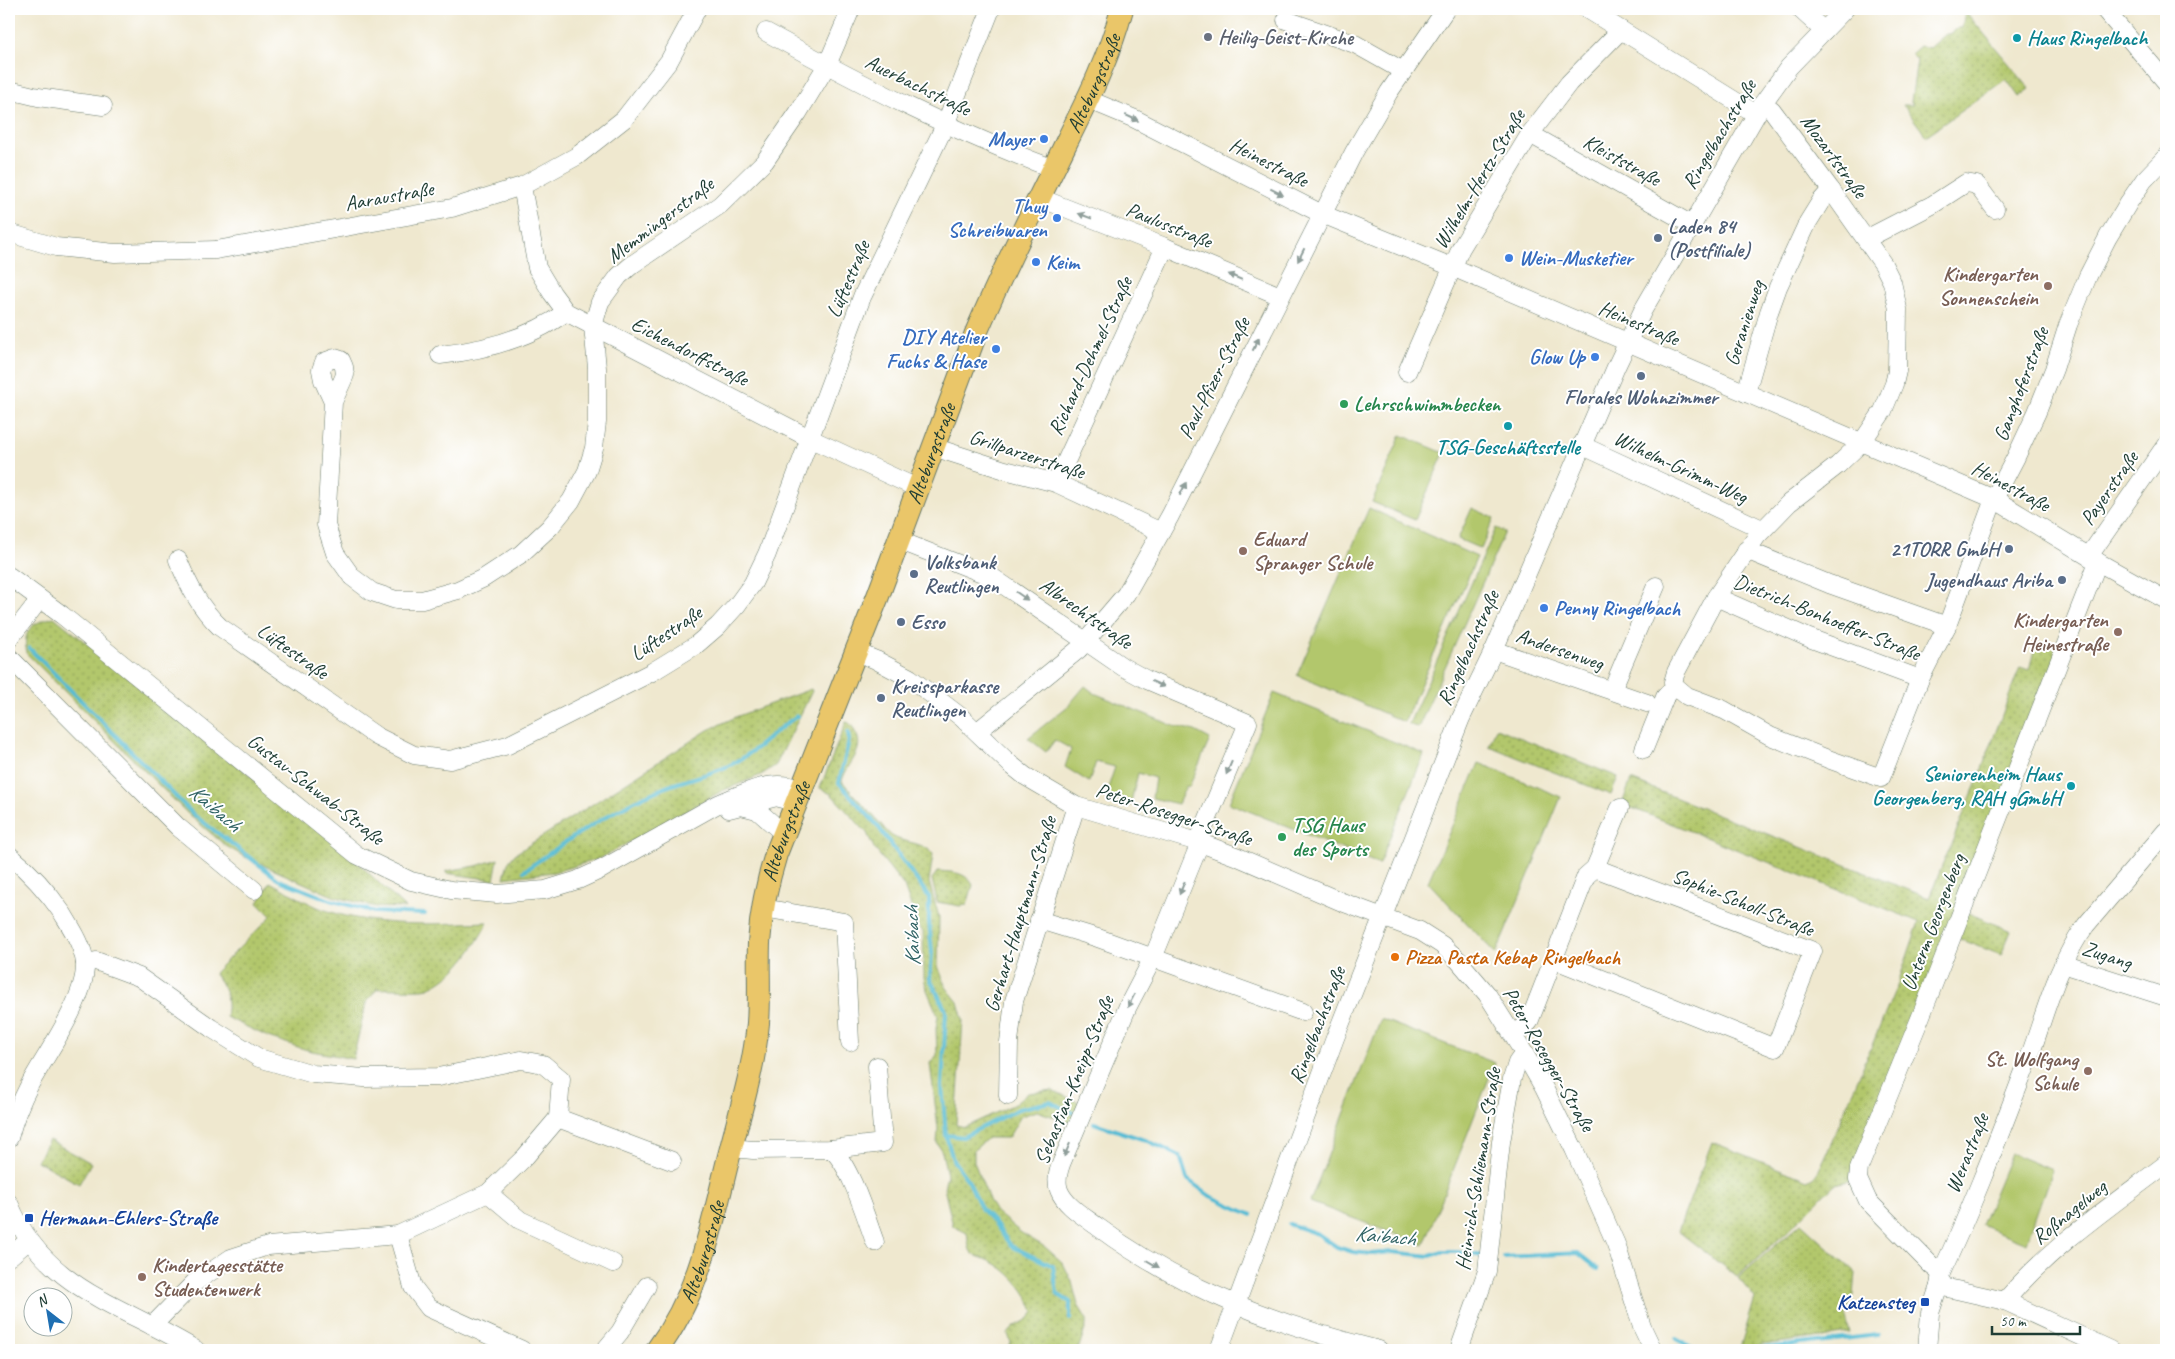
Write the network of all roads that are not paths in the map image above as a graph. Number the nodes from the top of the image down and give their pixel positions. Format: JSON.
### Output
{"nodes":[{"id":1,"x":697,"y":9,"type":"edge"},
{"id":2,"x":851,"y":9,"type":"edge"},
{"id":3,"x":991,"y":9,"type":"edge"},
{"id":4,"x":1122,"y":9,"type":"edge"},
{"id":5,"x":1446,"y":9,"type":"edge"},
{"id":6,"x":1587,"y":9,"type":"edge"},
{"id":7,"x":1800,"y":9,"type":"edge"},
{"id":8,"x":1845,"y":9,"type":"edge"},
{"id":9,"x":2104,"y":9,"type":"edge"},
{"id":10,"x":1286,"y":20,"type":"dead end"},
{"id":11,"x":1621,"y":30,"type":"junction"},
{"id":12,"x":1824,"y":31,"type":"junction"},
{"id":13,"x":766,"y":32,"type":"dead end"},
{"id":14,"x":827,"y":65,"type":"junction"},
{"id":15,"x":1403,"y":71,"type":"junction"},
{"id":16,"x":2166,"y":82,"type":"edge"},
{"id":17,"x":9,"y":90,"type":"edge"},
{"id":18,"x":1087,"y":99,"type":"junction"},
{"id":19,"x":103,"y":106,"type":"dead end"},
{"id":20,"x":1759,"y":108,"type":"junction"},
{"id":21,"x":945,"y":125,"type":"junction"},
{"id":22,"x":1530,"y":134,"type":"junction"},
{"id":23,"x":2166,"y":157,"type":"edge"},
{"id":24,"x":1054,"y":169,"type":"junction"},
{"id":25,"x":522,"y":186,"type":"junction"},
{"id":26,"x":1831,"y":190,"type":"junction"},
{"id":27,"x":1040,"y":198,"type":"junction"},
{"id":28,"x":1995,"y":209,"type":"dead end"},
{"id":29,"x":1322,"y":214,"type":"junction"},
{"id":30,"x":1692,"y":225,"type":"junction"},
{"id":31,"x":9,"y":233,"type":"edge"},
{"id":32,"x":1866,"y":239,"type":"junction"},
{"id":33,"x":1165,"y":247,"type":"junction"},
{"id":34,"x":1452,"y":268,"type":"junction"},
{"id":35,"x":1280,"y":296,"type":"junction"},
{"id":36,"x":566,"y":312,"type":"junction"},
{"id":37,"x":592,"y":326,"type":"junction"},
{"id":38,"x":1628,"y":343,"type":"junction"},
{"id":39,"x":440,"y":356,"type":"dead end"},
{"id":40,"x":1407,"y":372,"type":"dead end"},
{"id":41,"x":1746,"y":393,"type":"junction"},
{"id":42,"x":333,"y":402,"type":"dead end"},
{"id":43,"x":811,"y":439,"type":"junction"},
{"id":44,"x":1862,"y":442,"type":"junction"},
{"id":45,"x":1581,"y":445,"type":"junction"},
{"id":46,"x":2166,"y":445,"type":"edge"},
{"id":47,"x":933,"y":447,"type":"junction"},
{"id":48,"x":1056,"y":483,"type":"junction"},
{"id":49,"x":918,"y":488,"type":"junction"},
{"id":50,"x":1994,"y":499,"type":"junction"},
{"id":51,"x":1762,"y":529,"type":"junction"},
{"id":52,"x":1161,"y":532,"type":"junction"},
{"id":53,"x":898,"y":540,"type":"junction"},
{"id":54,"x":1746,"y":550,"type":"junction"},
{"id":55,"x":2094,"y":559,"type":"junction"},
{"id":56,"x":178,"y":560,"type":"dead end"},
{"id":57,"x":9,"y":576,"type":"edge"},
{"id":58,"x":1656,"y":586,"type":"dead end"},
{"id":59,"x":1716,"y":597,"type":"junction"},
{"id":60,"x":40,"y":599,"type":"junction"},
{"id":61,"x":2166,"y":600,"type":"edge"},
{"id":62,"x":1946,"y":626,"type":"junction"},
{"id":63,"x":9,"y":639,"type":"edge"},
{"id":64,"x":1085,"y":642,"type":"junction"},
{"id":65,"x":1494,"y":650,"type":"junction"},
{"id":66,"x":856,"y":652,"type":"junction"},
{"id":67,"x":9,"y":657,"type":"edge"},
{"id":68,"x":1920,"y":679,"type":"junction"},
{"id":69,"x":1675,"y":686,"type":"junction"},
{"id":70,"x":1612,"y":690,"type":"junction"},
{"id":71,"x":1647,"y":704,"type":"dead end"},
{"id":72,"x":1248,"y":723,"type":"joint"},
{"id":73,"x":978,"y":731,"type":"junction"},
{"id":74,"x":1644,"y":749,"type":"dead end"},
{"id":75,"x":797,"y":796,"type":"junction"},
{"id":76,"x":740,"y":806,"type":"junction"},
{"id":77,"x":1076,"y":806,"type":"junction"},
{"id":78,"x":1620,"y":808,"type":"dead end"},
{"id":79,"x":694,"y":818,"type":"junction"},
{"id":80,"x":2166,"y":831,"type":"edge"},
{"id":81,"x":783,"y":833,"type":"junction"},
{"id":82,"x":1199,"y":842,"type":"junction"},
{"id":83,"x":9,"y":855,"type":"edge"},
{"id":84,"x":1596,"y":868,"type":"junction"},
{"id":85,"x":254,"y":890,"type":"dead end"},
{"id":86,"x":763,"y":908,"type":"junction"},
{"id":87,"x":1382,"y":917,"type":"junction"},
{"id":88,"x":1039,"y":920,"type":"junction"},
{"id":89,"x":1153,"y":958,"type":"junction"},
{"id":90,"x":1555,"y":960,"type":"junction"},
{"id":91,"x":85,"y":963,"type":"junction"},
{"id":92,"x":2063,"y":964,"type":"junction"},
{"id":93,"x":2166,"y":996,"type":"edge"},
{"id":94,"x":1303,"y":1012,"type":"dead end"},
{"id":95,"x":1511,"y":1032,"type":"junction"},
{"id":96,"x":850,"y":1042,"type":"dead end"},
{"id":97,"x":1524,"y":1053,"type":"junction"},
{"id":98,"x":877,"y":1066,"type":"dead end"},
{"id":99,"x":1008,"y":1096,"type":"dead end"},
{"id":100,"x":558,"y":1118,"type":"junction"},
{"id":101,"x":9,"y":1138,"type":"edge"},
{"id":102,"x":731,"y":1148,"type":"junction"},
{"id":103,"x":831,"y":1150,"type":"junction"},
{"id":104,"x":672,"y":1161,"type":"dead end"},
{"id":105,"x":2166,"y":1164,"type":"edge"},
{"id":106,"x":488,"y":1193,"type":"junction"},
{"id":107,"x":9,"y":1203,"type":"edge"},
{"id":108,"x":398,"y":1235,"type":"junction"},
{"id":109,"x":28,"y":1241,"type":"junction"},
{"id":110,"x":875,"y":1242,"type":"dead end"},
{"id":111,"x":9,"y":1257,"type":"edge"},
{"id":112,"x":613,"y":1263,"type":"dead end"},
{"id":113,"x":1940,"y":1280,"type":"junction"},
{"id":114,"x":646,"y":1286,"type":"dead end"},
{"id":115,"x":2005,"y":1301,"type":"junction"},
{"id":116,"x":1237,"y":1306,"type":"junction"},
{"id":117,"x":152,"y":1326,"type":"junction"},
{"id":118,"x":663,"y":1348,"type":"edge"},
{"id":119,"x":196,"y":1350,"type":"edge"},
{"id":120,"x":522,"y":1350,"type":"edge"},
{"id":121,"x":605,"y":1350,"type":"edge"},
{"id":122,"x":1219,"y":1350,"type":"edge"},
{"id":123,"x":1379,"y":1350,"type":"edge"},
{"id":124,"x":1459,"y":1350,"type":"edge"},
{"id":125,"x":1653,"y":1350,"type":"edge"},
{"id":126,"x":1927,"y":1350,"type":"edge"},
{"id":127,"x":2111,"y":1350,"type":"edge"}],
"edges":[{"from":1,"to":25,"type":"street","name":"Aaraustraße"},
{"from":2,"to":14,"type":"street","name":"Memmingerstraße"},
{"from":3,"to":21,"type":"street","name":"Lüftestraße"},
{"from":4,"to":18,"type":"main road","name":"Alteburgstraße"},
{"from":5,"to":15,"type":"street","name":"Paul-Pfizer-Straße"},
{"from":6,"to":11,"type":"street","name":"Mozartstraße"},
{"from":7,"to":12,"type":"street"},
{"from":8,"to":12,"type":"street","name":"Ringelbachstraße"},
{"from":9,"to":16,"type":"street"},
{"from":10,"to":15,"type":"street"},
{"from":11,"to":20,"type":"street","name":"Mozartstraße"},
{"from":11,"to":22,"type":"street","name":"Wilhelm-Hertz-Straße"},
{"from":12,"to":20,"type":"street","name":"Ringelbachstraße"},
{"from":13,"to":14,"type":"street","name":"Auerbachstraße"},
{"from":14,"to":21,"type":"street","name":"Auerbachstraße"},
{"from":14,"to":37,"type":"street","name":"Memmingerstraße"},
{"from":15,"to":29,"type":"street","name":"Paul-Pfizer-Straße"},
{"from":17,"to":19,"type":"street"},
{"from":18,"to":24,"type":"main road","name":"Alteburgstraße"},
{"from":18,"to":29,"type":"street","name":"Heinestraße","one_way":true},
{"from":20,"to":26,"type":"street","name":"Mozartstraße"},
{"from":20,"to":30,"type":"street","name":"Ringelbachstraße"},
{"from":21,"to":24,"type":"street","name":"Auerbachstraße"},
{"from":21,"to":43,"type":"street","name":"Lüftestraße"},
{"from":22,"to":30,"type":"street","name":"Kleiststraße"},
{"from":22,"to":34,"type":"street","name":"Wilhelm-Hertz-Straße"},
{"from":23,"to":50,"type":"street","name":"Ganghoferstraße"},
{"from":24,"to":27,"type":"main road","name":"Alteburgstraße"},
{"from":25,"to":31,"type":"street","name":"Aaraustraße"},
{"from":25,"to":36,"type":"street","name":"Eichendorffstraße"},
{"from":26,"to":32,"type":"street","name":"Mozartstraße"},
{"from":26,"to":41,"type":"street","name":"Geranienweg"},
{"from":33,"to":27,"type":"street","name":"Paulusstraße","one_way":true},
{"from":27,"to":47,"type":"main road","name":"Alteburgstraße"},
{"from":28,"to":32,"type":"street"},
{"from":29,"to":34,"type":"street","name":"Heinestraße"},
{"from":29,"to":35,"type":"street","name":"Paul-Pfizer-Straße","one_way":true},
{"from":30,"to":38,"type":"street","name":"Ringelbachstraße"},
{"from":32,"to":44,"type":"street","name":"Mozartstraße"},
{"from":35,"to":33,"type":"street","name":"Paulusstraße","one_way":true},
{"from":33,"to":48,"type":"street","name":"Richard-Dehmel-Straße"},
{"from":34,"to":38,"type":"street","name":"Heinestraße"},
{"from":34,"to":40,"type":"street","name":"Wilhelm-Hertz-Straße"},
{"from":52,"to":35,"type":"street","name":"Paul-Pfizer-Straße","one_way":true},
{"from":36,"to":37,"type":"street","name":"Eichendorffstraße"},
{"from":36,"to":39,"type":"street"},
{"from":37,"to":42,"type":"street","name":"Memmingerstraße"},
{"from":37,"to":43,"type":"street","name":"Eichendorffstraße"},
{"from":38,"to":41,"type":"street","name":"Heinestraße"},
{"from":38,"to":45,"type":"street","name":"Ringelbachstraße"},
{"from":41,"to":44,"type":"street","name":"Heinestraße"},
{"from":43,"to":49,"type":"street","name":"Eichendorffstraße"},
{"from":43,"to":56,"type":"street","name":"Lüftestraße"},
{"from":44,"to":50,"type":"street","name":"Heinestraße"},
{"from":44,"to":51,"type":"street","name":"Dietrich-Bonhoeffer-Straße"},
{"from":45,"to":51,"type":"street","name":"Wilhelm-Grimm-Weg"},
{"from":45,"to":65,"type":"street","name":"Ringelbachstraße"},
{"from":46,"to":55,"type":"street","name":"Payerstraße"},
{"from":47,"to":48,"type":"street","name":"Grillparzerstraße"},
{"from":47,"to":49,"type":"main road","name":"Alteburgstraße"},
{"from":48,"to":52,"type":"street","name":"Grillparzerstraße"},
{"from":49,"to":53,"type":"main road","name":"Alteburgstraße"},
{"from":50,"to":55,"type":"street","name":"Heinestraße"},
{"from":50,"to":62,"type":"street","name":"Dietrich-Bonhoeffer-Straße"},
{"from":51,"to":54,"type":"street","name":"Dietrich-Bonhoeffer-Straße"},
{"from":52,"to":64,"type":"street","name":"Paul-Pfizer-Straße"},
{"from":53,"to":64,"type":"street","name":"Albrechtstraße","one_way":true},
{"from":53,"to":66,"type":"main road","name":"Alteburgstraße"},
{"from":54,"to":59,"type":"street","name":"Dietrich-Bonhoeffer-Straße"},
{"from":54,"to":62,"type":"street","name":"Dietrich-Bonhoeffer-Straße"},
{"from":55,"to":61,"type":"street","name":"Heinestraße"},
{"from":55,"to":113,"type":"street","name":"Unterm Georgenberg"},
{"from":57,"to":60,"type":"street","name":"Gustav-Schwab-Straße"},
{"from":58,"to":70,"type":"street","name":"Andersenweg"},
{"from":59,"to":68,"type":"street","name":"Dietrich-Bonhoeffer-Straße"},
{"from":59,"to":69,"type":"street","name":"Dietrich-Bonhoeffer-Straße"},
{"from":60,"to":63,"type":"street"},
{"from":60,"to":79,"type":"street","name":"Gustav-Schwab-Straße"},
{"from":62,"to":68,"type":"street","name":"Dietrich-Bonhoeffer-Straße"},
{"from":64,"to":72,"type":"street","name":"Albrechtstraße","one_way":true},
{"from":64,"to":73,"type":"street","name":"Paul-Pfizer-Straße"},
{"from":65,"to":70,"type":"street","name":"Andersenweg"},
{"from":65,"to":87,"type":"street","name":"Ringelbachstraße"},
{"from":66,"to":73,"type":"street","name":"Peter-Rosegger-Straße"},
{"from":66,"to":75,"type":"main road","name":"Alteburgstraße"},
{"from":67,"to":85,"type":"street"},
{"from":68,"to":69,"type":"street","name":"Dietrich-Bonhoeffer-Straße"},
{"from":69,"to":74,"type":"street","name":"Dietrich-Bonhoeffer-Straße"},
{"from":70,"to":71,"type":"street","name":"Andersenweg"},
{"from":72,"to":82,"type":"street","name":"Sebastian-Kneipp-Straße","one_way":true},
{"from":73,"to":77,"type":"street","name":"Peter-Rosegger-Straße"},
{"from":75,"to":76,"type":"street","name":"Gustav-Schwab-Straße"},
{"from":75,"to":79,"type":"street","name":"Gustav-Schwab-Straße"},
{"from":75,"to":81,"type":"main road","name":"Alteburgstraße"},
{"from":76,"to":79,"type":"street","name":"Gustav-Schwab-Straße"},
{"from":76,"to":81,"type":"street"},
{"from":77,"to":82,"type":"street","name":"Peter-Rosegger-Straße"},
{"from":77,"to":88,"type":"street","name":"Gerhart-Hauptmann-Straße"},
{"from":78,"to":84,"type":"street"},
{"from":80,"to":92,"type":"street","name":"Werastraße"},
{"from":81,"to":86,"type":"main road","name":"Alteburgstraße"},
{"from":82,"to":87,"type":"street","name":"Peter-Rosegger-Straße"},
{"from":82,"to":89,"type":"street","name":"Sebastian-Kneipp-Straße","one_way":true},
{"from":83,"to":91,"type":"street"},
{"from":84,"to":90,"type":"street"},
{"from":84,"to":90,"type":"street","name":"Sophie-Scholl-Straße"},
{"from":86,"to":96,"type":"street","name":"Alteburgstraße"},
{"from":86,"to":102,"type":"main road","name":"Alteburgstraße"},
{"from":87,"to":95,"type":"street","name":"Peter-Rosegger-Straße"},
{"from":87,"to":116,"type":"street","name":"Ringelbachstraße"},
{"from":88,"to":89,"type":"street"},
{"from":88,"to":99,"type":"street","name":"Gerhart-Hauptmann-Straße"},
{"from":89,"to":94,"type":"street"},
{"from":89,"to":116,"type":"street","name":"Sebastian-Kneipp-Straße","one_way":true},
{"from":90,"to":95,"type":"street"},
{"from":91,"to":100,"type":"street"},
{"from":91,"to":101,"type":"street"},
{"from":92,"to":93,"type":"street","name":"Zugang"},
{"from":92,"to":113,"type":"street","name":"Werastraße"},
{"from":95,"to":97,"type":"street","name":"Peter-Rosegger-Straße"},
{"from":97,"to":124,"type":"street","name":"Heinrich-Schliemann-Straße"},
{"from":97,"to":125,"type":"street","name":"Peter-Rosegger-Straße"},
{"from":98,"to":103,"type":"street"},
{"from":100,"to":104,"type":"street"},
{"from":100,"to":106,"type":"street"},
{"from":102,"to":103,"type":"street"},
{"from":102,"to":118,"type":"main road","name":"Alteburgstraße"},
{"from":103,"to":110,"type":"street"},
{"from":105,"to":115,"type":"street","name":"Roßnagelweg"},
{"from":106,"to":108,"type":"street"},
{"from":106,"to":112,"type":"street"},
{"from":107,"to":109,"type":"street"},
{"from":108,"to":117,"type":"street"},
{"from":108,"to":120,"type":"street"},
{"from":109,"to":111,"type":"street"},
{"from":109,"to":117,"type":"street"},
{"from":113,"to":115,"type":"street"},
{"from":113,"to":126,"type":"street","name":"Werastraße"},
{"from":114,"to":121,"type":"street"},
{"from":115,"to":127,"type":"street"},
{"from":116,"to":122,"type":"street","name":"Ringelbachstraße"},
{"from":116,"to":123,"type":"street"},
{"from":117,"to":119,"type":"street"}]}
